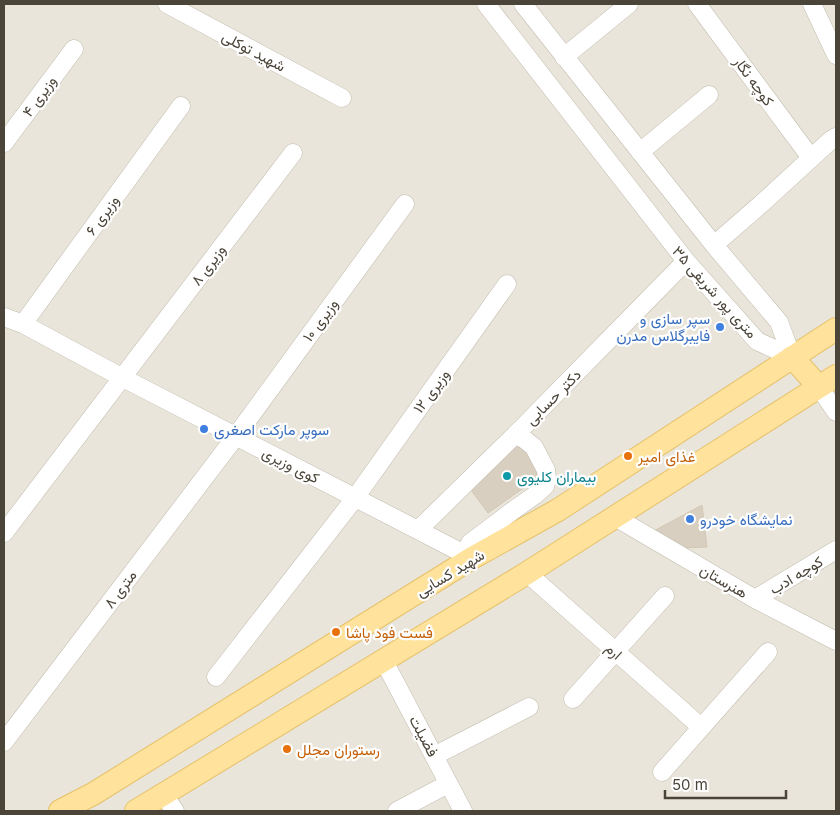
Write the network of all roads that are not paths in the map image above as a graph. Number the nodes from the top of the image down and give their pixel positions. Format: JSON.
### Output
{"nodes":[{"id":1,"x":166,"y":4,"type":"edge"},
{"id":2,"x":486,"y":4,"type":"edge"},
{"id":3,"x":522,"y":4,"type":"edge"},
{"id":4,"x":630,"y":4,"type":"edge"},
{"id":5,"x":697,"y":4,"type":"edge"},
{"id":6,"x":812,"y":4,"type":"edge"},
{"id":7,"x":74,"y":49,"type":"dead end"},
{"id":8,"x":836,"y":56,"type":"edge"},
{"id":9,"x":564,"y":57,"type":"junction"},
{"id":10,"x":709,"y":95,"type":"dead end"},
{"id":11,"x":342,"y":98,"type":"dead end"},
{"id":12,"x":181,"y":106,"type":"dead end"},
{"id":13,"x":836,"y":136,"type":"edge"},
{"id":14,"x":4,"y":143,"type":"edge"},
{"id":15,"x":640,"y":152,"type":"junction"},
{"id":16,"x":294,"y":153,"type":"dead end"},
{"id":17,"x":811,"y":158,"type":"junction"},
{"id":18,"x":404,"y":204,"type":"dead end"},
{"id":19,"x":714,"y":245,"type":"junction"},
{"id":20,"x":686,"y":261,"type":"junction"},
{"id":21,"x":507,"y":284,"type":"dead end"},
{"id":22,"x":4,"y":317,"type":"edge"},
{"id":23,"x":23,"y":324,"type":"junction"},
{"id":24,"x":836,"y":329,"type":"edge"},
{"id":25,"x":792,"y":356,"type":"junction"},
{"id":26,"x":122,"y":378,"type":"junction"},
{"id":27,"x":828,"y":381,"type":"edge"},
{"id":28,"x":836,"y":412,"type":"edge"},
{"id":29,"x":515,"y":435,"type":"junction"},
{"id":30,"x":236,"y":436,"type":"junction"},
{"id":31,"x":355,"y":498,"type":"junction"},
{"id":32,"x":615,"y":517,"type":"junction"},
{"id":33,"x":418,"y":530,"type":"junction"},
{"id":34,"x":4,"y":533,"type":"edge"},
{"id":35,"x":836,"y":550,"type":"edge"},
{"id":36,"x":467,"y":559,"type":"junction"},
{"id":37,"x":527,"y":573,"type":"junction"},
{"id":38,"x":665,"y":596,"type":"dead end"},
{"id":39,"x":755,"y":599,"type":"junction"},
{"id":40,"x":836,"y":641,"type":"edge"},
{"id":41,"x":615,"y":652,"type":"junction"},
{"id":42,"x":768,"y":652,"type":"dead end"},
{"id":43,"x":384,"y":661,"type":"junction"},
{"id":44,"x":216,"y":678,"type":"dead end"},
{"id":45,"x":573,"y":699,"type":"dead end"},
{"id":46,"x":529,"y":707,"type":"dead end"},
{"id":47,"x":701,"y":727,"type":"junction"},
{"id":48,"x":4,"y":742,"type":"edge"},
{"id":49,"x":434,"y":756,"type":"junction"},
{"id":50,"x":662,"y":772,"type":"dead end"},
{"id":51,"x":448,"y":784,"type":"junction"},
{"id":52,"x":170,"y":803,"type":"edge"},
{"id":53,"x":60,"y":811,"type":"edge"},
{"id":54,"x":136,"y":811,"type":"edge"},
{"id":55,"x":397,"y":811,"type":"edge"},
{"id":56,"x":463,"y":811,"type":"edge"}],
"edges":[{"from":1,"to":11,"type":"street","name":"شهید توکلی"},
{"from":2,"to":20,"type":"street","name":"۳۵ متری پور شریفی"},
{"from":3,"to":9,"type":"street","name":"۳۵ متری پور شریفی"},
{"from":4,"to":9,"type":"street"},
{"from":5,"to":17,"type":"street","name":"کوچه نگار"},
{"from":6,"to":8,"type":"street"},
{"from":7,"to":14,"type":"street","name":"وزیری ۴"},
{"from":9,"to":15,"type":"street","name":"۳۵ متری پور شریفی"},
{"from":10,"to":15,"type":"street"},
{"from":12,"to":23,"type":"street","name":"وزیری ۶"},
{"from":13,"to":17,"type":"street"},
{"from":15,"to":19,"type":"street","name":"۳۵ متری پور شریفی"},
{"from":16,"to":26,"type":"street","name":"وزیری ۸"},
{"from":17,"to":19,"type":"street"},
{"from":18,"to":30,"type":"street","name":"وزیری ۱۰"},
{"from":19,"to":25,"type":"street","name":"۳۵ متری پور شریفی"},
{"from":20,"to":25,"type":"street","name":"۳۵ متری پور شریفی"},
{"from":20,"to":29,"type":"street","name":"دکتر حسابی"},
{"from":21,"to":31,"type":"street","name":"وزيری ۱۲"},
{"from":22,"to":23,"type":"street","name":"کوی وزیری"},
{"from":23,"to":26,"type":"street","name":"کوی وزیری"},
{"from":24,"to":25,"type":"main road","name":"شهید کسایی"},
{"from":25,"to":27,"type":"main road"},
{"from":25,"to":36,"type":"main road","name":"شهید کسایی"},
{"from":26,"to":30,"type":"street","name":"کوی وزیری"},
{"from":26,"to":34,"type":"street","name":"وزیری ۸"},
{"from":27,"to":28,"type":"street"},
{"from":27,"to":32,"type":"main road"},
{"from":29,"to":33,"type":"street","name":"دکتر حسابی"},
{"from":29,"to":36,"type":"street"},
{"from":30,"to":31,"type":"street","name":"کوی وزیری"},
{"from":30,"to":48,"type":"street","name":"متری ۸"},
{"from":31,"to":33,"type":"street","name":"کوی وزیری"},
{"from":31,"to":44,"type":"street","name":"وزيری ۱۲"},
{"from":32,"to":37,"type":"main road"},
{"from":32,"to":39,"type":"street","name":"هنرستان"},
{"from":33,"to":36,"type":"street","name":"کوی وزیری"},
{"from":35,"to":39,"type":"street","name":"کوچه ادب"},
{"from":36,"to":53,"type":"main road","name":"شهید کسایی"},
{"from":37,"to":41,"type":"street","name":"ارم"},
{"from":37,"to":43,"type":"main road"},
{"from":38,"to":41,"type":"street"},
{"from":39,"to":40,"type":"street","name":"هنرستان"},
{"from":41,"to":45,"type":"street"},
{"from":41,"to":47,"type":"street","name":"ارم"},
{"from":42,"to":47,"type":"street"},
{"from":43,"to":49,"type":"street","name":"فضیلت"},
{"from":43,"to":52,"type":"main road"},
{"from":46,"to":49,"type":"street"},
{"from":47,"to":50,"type":"street"},
{"from":49,"to":51,"type":"street","name":"فضیلت"},
{"from":51,"to":55,"type":"street"},
{"from":51,"to":56,"type":"street","name":"فضیلت"},
{"from":52,"to":54,"type":"main road"}]}
